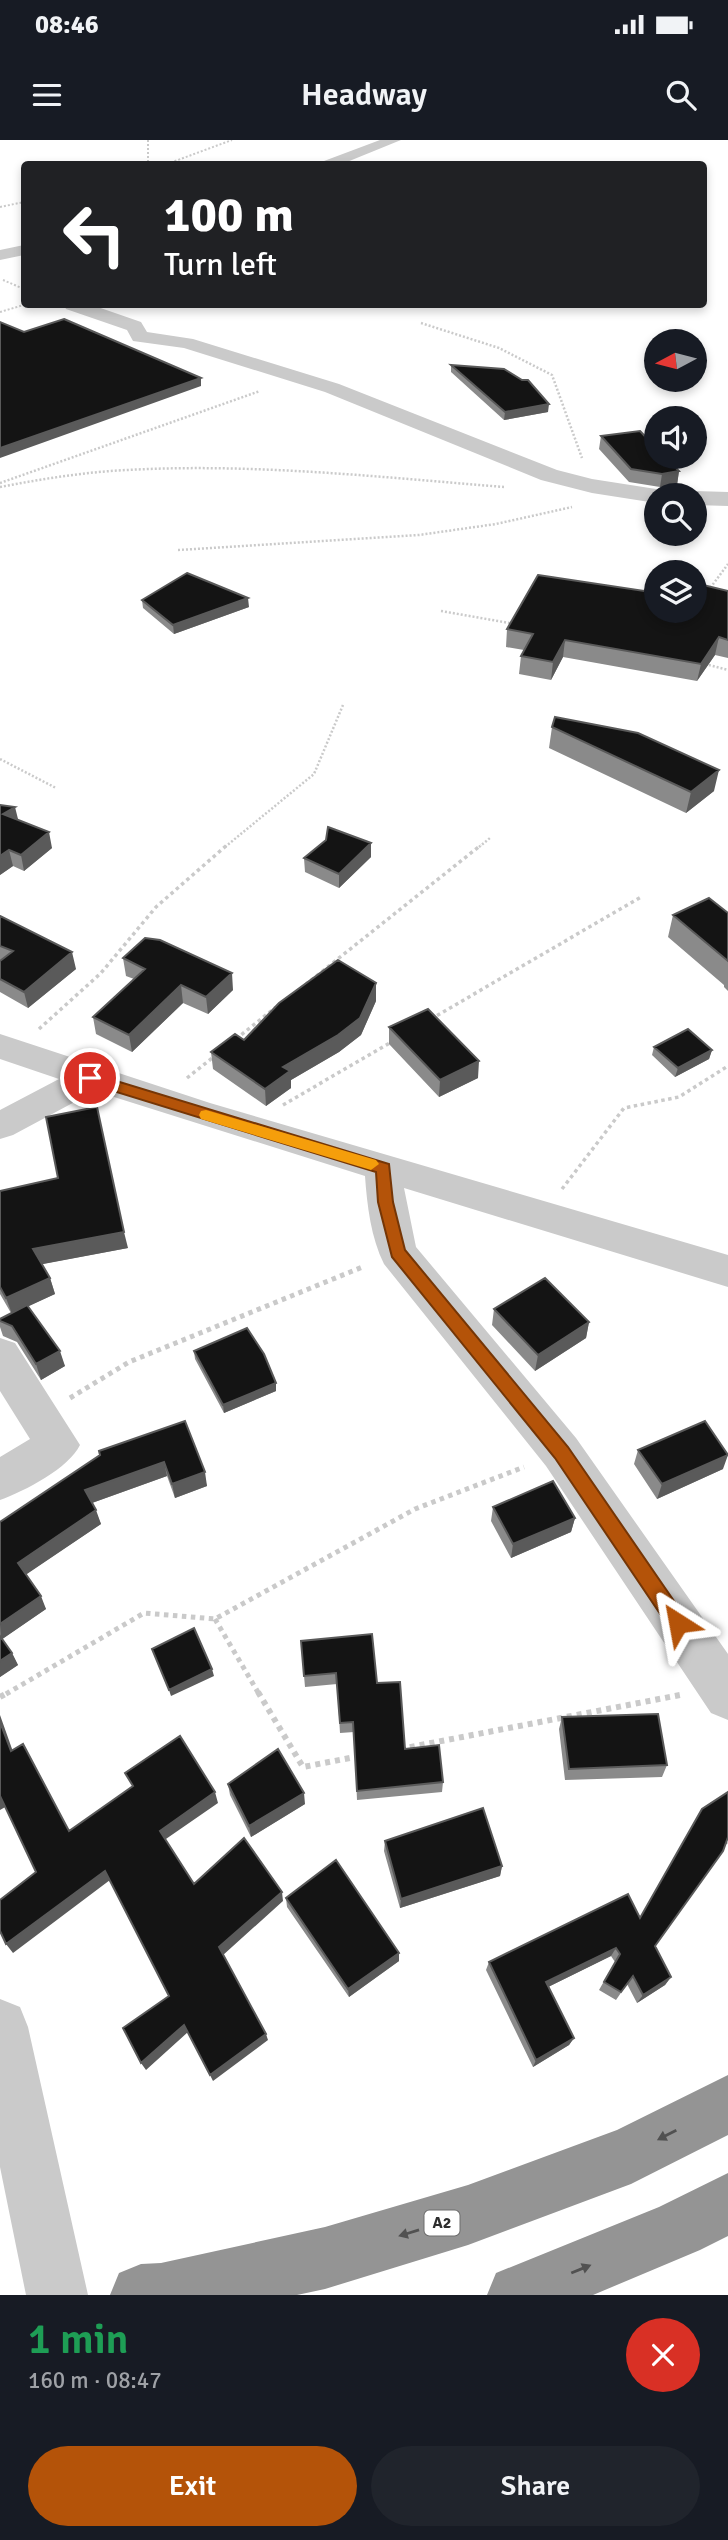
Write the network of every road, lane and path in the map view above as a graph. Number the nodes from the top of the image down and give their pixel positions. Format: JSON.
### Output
{"nodes":[{"id":1,"x":148,"y":140,"type":"edge"},
{"id":2,"x":232,"y":140,"type":"edge"},
{"id":3,"x":394,"y":140,"type":"edge"},
{"id":4,"x":148,"y":161,"type":"edge"},
{"id":5,"x":175,"y":161,"type":"edge"},
{"id":6,"x":337,"y":161,"type":"edge"},
{"id":7,"x":21,"y":203,"type":"edge"},
{"id":8,"x":0,"y":207,"type":"edge"},
{"id":9,"x":21,"y":251,"type":"edge"},
{"id":10,"x":0,"y":255,"type":"edge"},
{"id":11,"x":0,"y":279,"type":"edge"},
{"id":12,"x":21,"y":288,"type":"edge"},
{"id":13,"x":21,"y":306,"type":"edge"},
{"id":14,"x":84,"y":308,"type":"edge"},
{"id":15,"x":0,"y":312,"type":"edge"},
{"id":16,"x":421,"y":323,"type":"dead end"},
{"id":17,"x":250,"y":385,"type":"dead end"},
{"id":18,"x":0,"y":485,"type":"edge"},
{"id":19,"x":592,"y":486,"type":"junction"},
{"id":20,"x":509,"y":488,"type":"dead end"},
{"id":21,"x":644,"y":494,"type":"edge"},
{"id":22,"x":707,"y":498,"type":"edge"},
{"id":23,"x":728,"y":499,"type":"edge"},
{"id":24,"x":577,"y":506,"type":"dead end"},
{"id":25,"x":178,"y":550,"type":"dead end"},
{"id":26,"x":728,"y":564,"type":"edge"},
{"id":27,"x":707,"y":593,"type":"edge"},
{"id":28,"x":441,"y":611,"type":"dead end"},
{"id":29,"x":524,"y":625,"type":"edge"},
{"id":30,"x":702,"y":663,"type":"edge"},
{"id":31,"x":728,"y":670,"type":"edge"},
{"id":32,"x":343,"y":705,"type":"dead end"},
{"id":33,"x":0,"y":759,"type":"edge"},
{"id":34,"x":56,"y":788,"type":"dead end"},
{"id":35,"x":490,"y":838,"type":"dead end"},
{"id":36,"x":641,"y":897,"type":"dead end"},
{"id":37,"x":298,"y":990,"type":"edge"},
{"id":38,"x":276,"y":1007,"type":"edge"},
{"id":39,"x":425,"y":1023,"type":"edge"},
{"id":40,"x":402,"y":1037,"type":"edge"},
{"id":41,"x":234,"y":1041,"type":"edge"},
{"id":42,"x":8,"y":1049,"type":"edge"},
{"id":43,"x":223,"y":1049,"type":"edge"},
{"id":44,"x":728,"y":1066,"type":"edge"},
{"id":45,"x":90,"y":1078,"type":"junction"},
{"id":46,"x":159,"y":1100,"type":"junction"},
{"id":47,"x":0,"y":1126,"type":"edge"},
{"id":48,"x":246,"y":1127,"type":"junction"},
{"id":49,"x":383,"y":1168,"type":"junction"},
{"id":50,"x":542,"y":1215,"type":"junction"},
{"id":51,"x":398,"y":1253,"type":"junction"},
{"id":52,"x":728,"y":1271,"type":"edge"},
{"id":53,"x":0,"y":1355,"type":"edge"},
{"id":54,"x":40,"y":1415,"type":"junction"},
{"id":55,"x":561,"y":1452,"type":"junction"},
{"id":56,"x":0,"y":1480,"type":"edge"},
{"id":57,"x":215,"y":1619,"type":"junction"},
{"id":58,"x":725,"y":1692,"type":"edge"},
{"id":59,"x":0,"y":1697,"type":"edge"},
{"id":60,"x":396,"y":1750,"type":"edge"},
{"id":61,"x":369,"y":1755,"type":"edge"},
{"id":62,"x":0,"y":2027,"type":"edge"},
{"id":63,"x":728,"y":2104,"type":"edge"},
{"id":64,"x":728,"y":2203,"type":"edge"},
{"id":65,"x":57,"y":2295,"type":"edge"},
{"id":66,"x":141,"y":2295,"type":"edge"},
{"id":67,"x":518,"y":2295,"type":"edge"}],
"edges":[{"from":1,"to":4,"type":"path"},
{"from":2,"to":5,"type":"path"},
{"from":3,"to":6,"type":"street"},
{"from":7,"to":8,"type":"path"},
{"from":9,"to":10,"type":"street"},
{"from":11,"to":12,"type":"path"},
{"from":13,"to":15,"type":"path"},
{"from":14,"to":19,"type":"street"},
{"from":16,"to":19,"type":"path"},
{"from":17,"to":18,"type":"path"},
{"from":18,"to":20,"type":"path"},
{"from":19,"to":21,"type":"street"},
{"from":22,"to":23,"type":"street"},
{"from":24,"to":25,"type":"path"},
{"from":26,"to":27,"type":"path"},
{"from":28,"to":29,"type":"path"},
{"from":30,"to":31,"type":"path"},
{"from":32,"to":42,"type":"path"},
{"from":33,"to":34,"type":"path"},
{"from":35,"to":37,"type":"path"},
{"from":36,"to":39,"type":"path"},
{"from":38,"to":41,"type":"path"},
{"from":40,"to":48,"type":"path"},
{"from":42,"to":45,"type":"street"},
{"from":43,"to":46,"type":"path"},
{"from":44,"to":50,"type":"path"},
{"from":45,"to":46,"type":"street"},
{"from":45,"to":47,"type":"street"},
{"from":46,"to":48,"type":"street"},
{"from":48,"to":49,"type":"street"},
{"from":49,"to":50,"type":"street"},
{"from":49,"to":51,"type":"street"},
{"from":50,"to":52,"type":"street"},
{"from":51,"to":54,"type":"path"},
{"from":51,"to":55,"type":"street"},
{"from":53,"to":54,"type":"street"},
{"from":54,"to":56,"type":"street"},
{"from":55,"to":57,"type":"path"},
{"from":55,"to":58,"type":"street"},
{"from":57,"to":59,"type":"path"},
{"from":57,"to":61,"type":"path"},
{"from":58,"to":60,"type":"path"},
{"from":62,"to":65,"type":"street"},
{"from":63,"to":66,"type":"highway","number":"A2","one_way":true},
{"from":67,"to":64,"type":"highway","one_way":true}]}
